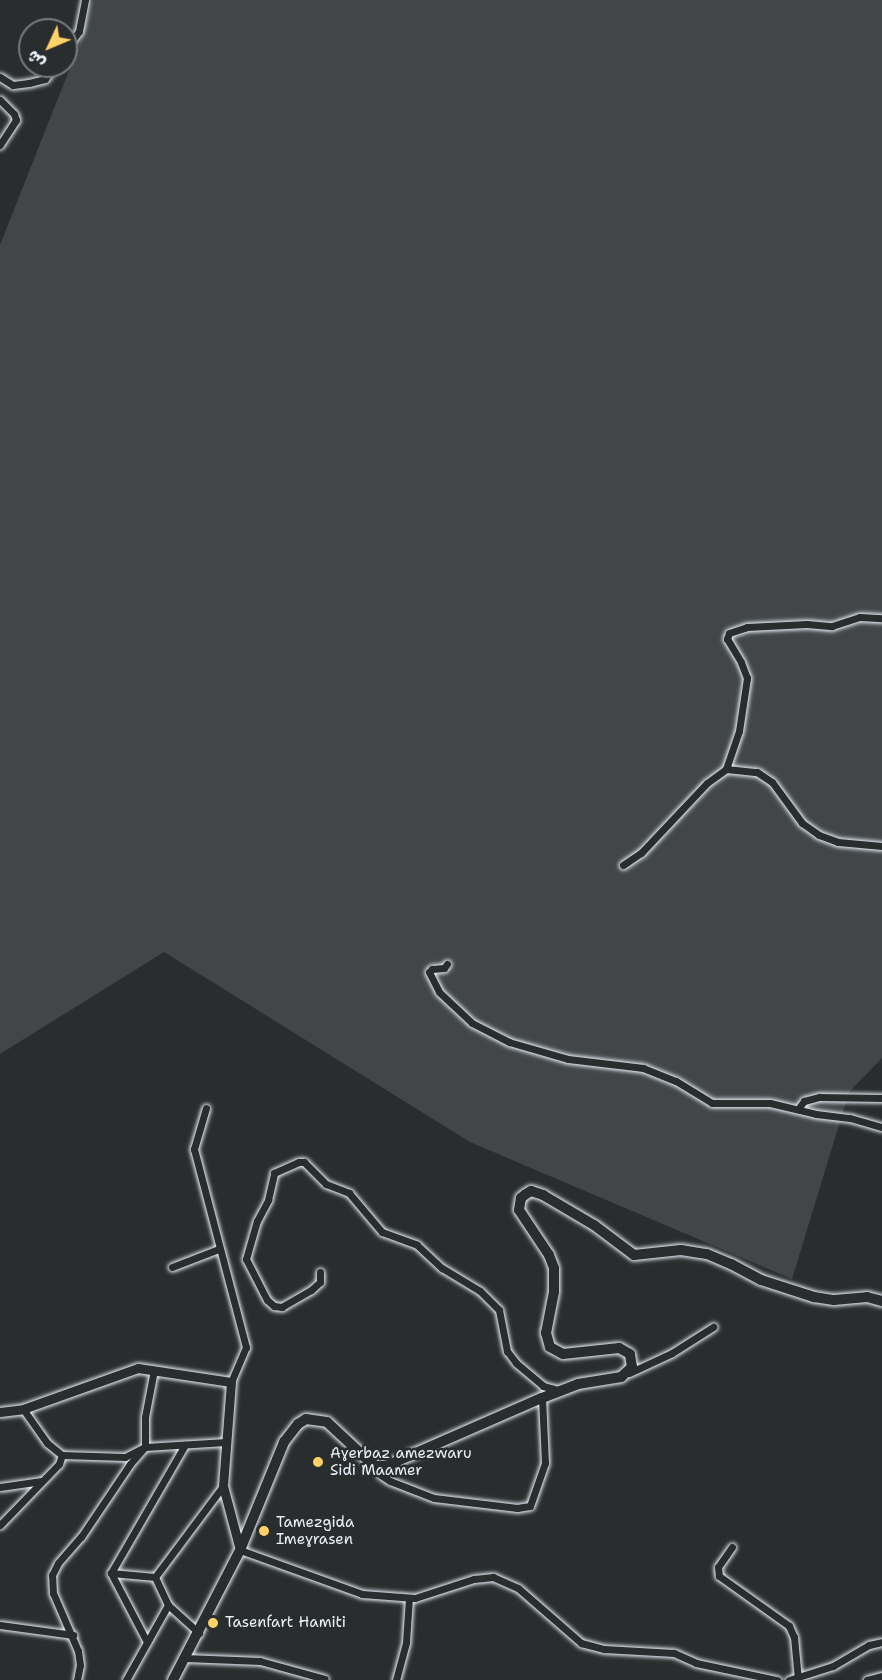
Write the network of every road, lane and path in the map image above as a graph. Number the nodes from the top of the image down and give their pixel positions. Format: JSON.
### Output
{"nodes":[{"id":1,"x":84,"y":0,"type":"edge"},
{"id":2,"x":78,"y":32,"type":"edge"},
{"id":3,"x":0,"y":77,"type":"edge"},
{"id":4,"x":46,"y":78,"type":"edge"},
{"id":5,"x":0,"y":100,"type":"edge"},
{"id":6,"x":0,"y":145,"type":"edge"},
{"id":7,"x":882,"y":618,"type":"edge"},
{"id":8,"x":726,"y":769,"type":"junction"},
{"id":9,"x":882,"y":846,"type":"edge"},
{"id":10,"x":623,"y":865,"type":"dead end"},
{"id":11,"x":447,"y":964,"type":"dead end"},
{"id":12,"x":882,"y":1098,"type":"edge"},
{"id":13,"x":206,"y":1108,"type":"dead end"},
{"id":14,"x":798,"y":1109,"type":"junction"},
{"id":15,"x":882,"y":1127,"type":"edge"},
{"id":16,"x":219,"y":1249,"type":"junction"},
{"id":17,"x":172,"y":1267,"type":"dead end"},
{"id":18,"x":320,"y":1272,"type":"dead end"},
{"id":19,"x":882,"y":1301,"type":"edge"},
{"id":20,"x":713,"y":1327,"type":"dead end"},
{"id":21,"x":154,"y":1370,"type":"junction"},
{"id":22,"x":627,"y":1374,"type":"junction"},
{"id":23,"x":231,"y":1382,"type":"junction"},
{"id":24,"x":560,"y":1391,"type":"junction"},
{"id":25,"x":542,"y":1398,"type":"junction"},
{"id":26,"x":23,"y":1409,"type":"junction"},
{"id":27,"x":0,"y":1412,"type":"edge"},
{"id":28,"x":226,"y":1442,"type":"junction"},
{"id":29,"x":185,"y":1445,"type":"junction"},
{"id":30,"x":145,"y":1447,"type":"junction"},
{"id":31,"x":62,"y":1455,"type":"junction"},
{"id":32,"x":376,"y":1466,"type":"junction"},
{"id":33,"x":42,"y":1481,"type":"junction"},
{"id":34,"x":223,"y":1486,"type":"junction"},
{"id":35,"x":0,"y":1487,"type":"edge"},
{"id":36,"x":0,"y":1525,"type":"edge"},
{"id":37,"x":732,"y":1547,"type":"dead end"},
{"id":38,"x":240,"y":1550,"type":"junction"},
{"id":39,"x":111,"y":1573,"type":"junction"},
{"id":40,"x":155,"y":1577,"type":"junction"},
{"id":41,"x":409,"y":1598,"type":"junction"},
{"id":42,"x":168,"y":1605,"type":"junction"},
{"id":43,"x":0,"y":1625,"type":"edge"},
{"id":44,"x":199,"y":1633,"type":"junction"},
{"id":45,"x":73,"y":1635,"type":"junction"},
{"id":46,"x":147,"y":1642,"type":"junction"},
{"id":47,"x":882,"y":1642,"type":"edge"},
{"id":48,"x":185,"y":1658,"type":"junction"},
{"id":49,"x":732,"y":1672,"type":"junction"},
{"id":50,"x":882,"y":1676,"type":"edge"},
{"id":51,"x":325,"y":1679,"type":"edge"},
{"id":52,"x":798,"y":1679,"type":"edge"},
{"id":53,"x":77,"y":1680,"type":"edge"},
{"id":54,"x":126,"y":1680,"type":"edge"},
{"id":55,"x":173,"y":1680,"type":"edge"},
{"id":56,"x":396,"y":1680,"type":"edge"},
{"id":57,"x":738,"y":1680,"type":"edge"},
{"id":58,"x":777,"y":1680,"type":"edge"},
{"id":59,"x":789,"y":1680,"type":"edge"},
{"id":60,"x":867,"y":1680,"type":"edge"}],
"edges":[{"from":1,"to":2,"type":"street"},
{"from":3,"to":4,"type":"street"},
{"from":5,"to":6,"type":"street"},
{"from":7,"to":8,"type":"street"},
{"from":8,"to":9,"type":"street"},
{"from":8,"to":10,"type":"street"},
{"from":11,"to":14,"type":"street"},
{"from":12,"to":14,"type":"street"},
{"from":13,"to":16,"type":"street"},
{"from":14,"to":15,"type":"street"},
{"from":16,"to":17,"type":"street"},
{"from":16,"to":23,"type":"street"},
{"from":18,"to":24,"type":"street"},
{"from":19,"to":22,"type":"main road"},
{"from":20,"to":22,"type":"street"},
{"from":21,"to":23,"type":"street"},
{"from":21,"to":26,"type":"street"},
{"from":21,"to":30,"type":"street"},
{"from":22,"to":24,"type":"main road"},
{"from":23,"to":28,"type":"street"},
{"from":24,"to":25,"type":"main road"},
{"from":25,"to":32,"type":"main road"},
{"from":25,"to":32,"type":"street"},
{"from":26,"to":27,"type":"street"},
{"from":26,"to":31,"type":"street"},
{"from":28,"to":29,"type":"street"},
{"from":28,"to":34,"type":"street"},
{"from":29,"to":30,"type":"street"},
{"from":29,"to":39,"type":"street"},
{"from":30,"to":31,"type":"street"},
{"from":30,"to":45,"type":"street"},
{"from":31,"to":33,"type":"street"},
{"from":32,"to":38,"type":"main road"},
{"from":33,"to":35,"type":"street"},
{"from":33,"to":36,"type":"street"},
{"from":34,"to":38,"type":"street"},
{"from":34,"to":40,"type":"street"},
{"from":37,"to":52,"type":"street"},
{"from":38,"to":41,"type":"street"},
{"from":38,"to":44,"type":"main road"},
{"from":39,"to":40,"type":"street"},
{"from":39,"to":46,"type":"street"},
{"from":40,"to":42,"type":"street"},
{"from":41,"to":49,"type":"street"},
{"from":41,"to":56,"type":"street"},
{"from":42,"to":44,"type":"street"},
{"from":42,"to":46,"type":"street"},
{"from":43,"to":45,"type":"street"},
{"from":44,"to":48,"type":"main road"},
{"from":45,"to":53,"type":"street"},
{"from":46,"to":54,"type":"street"},
{"from":47,"to":52,"type":"street"},
{"from":48,"to":51,"type":"street"},
{"from":48,"to":55,"type":"main road"},
{"from":49,"to":57,"type":"street"},
{"from":49,"to":58,"type":"street"},
{"from":50,"to":60,"type":"street"},
{"from":52,"to":59,"type":"street"}]}
